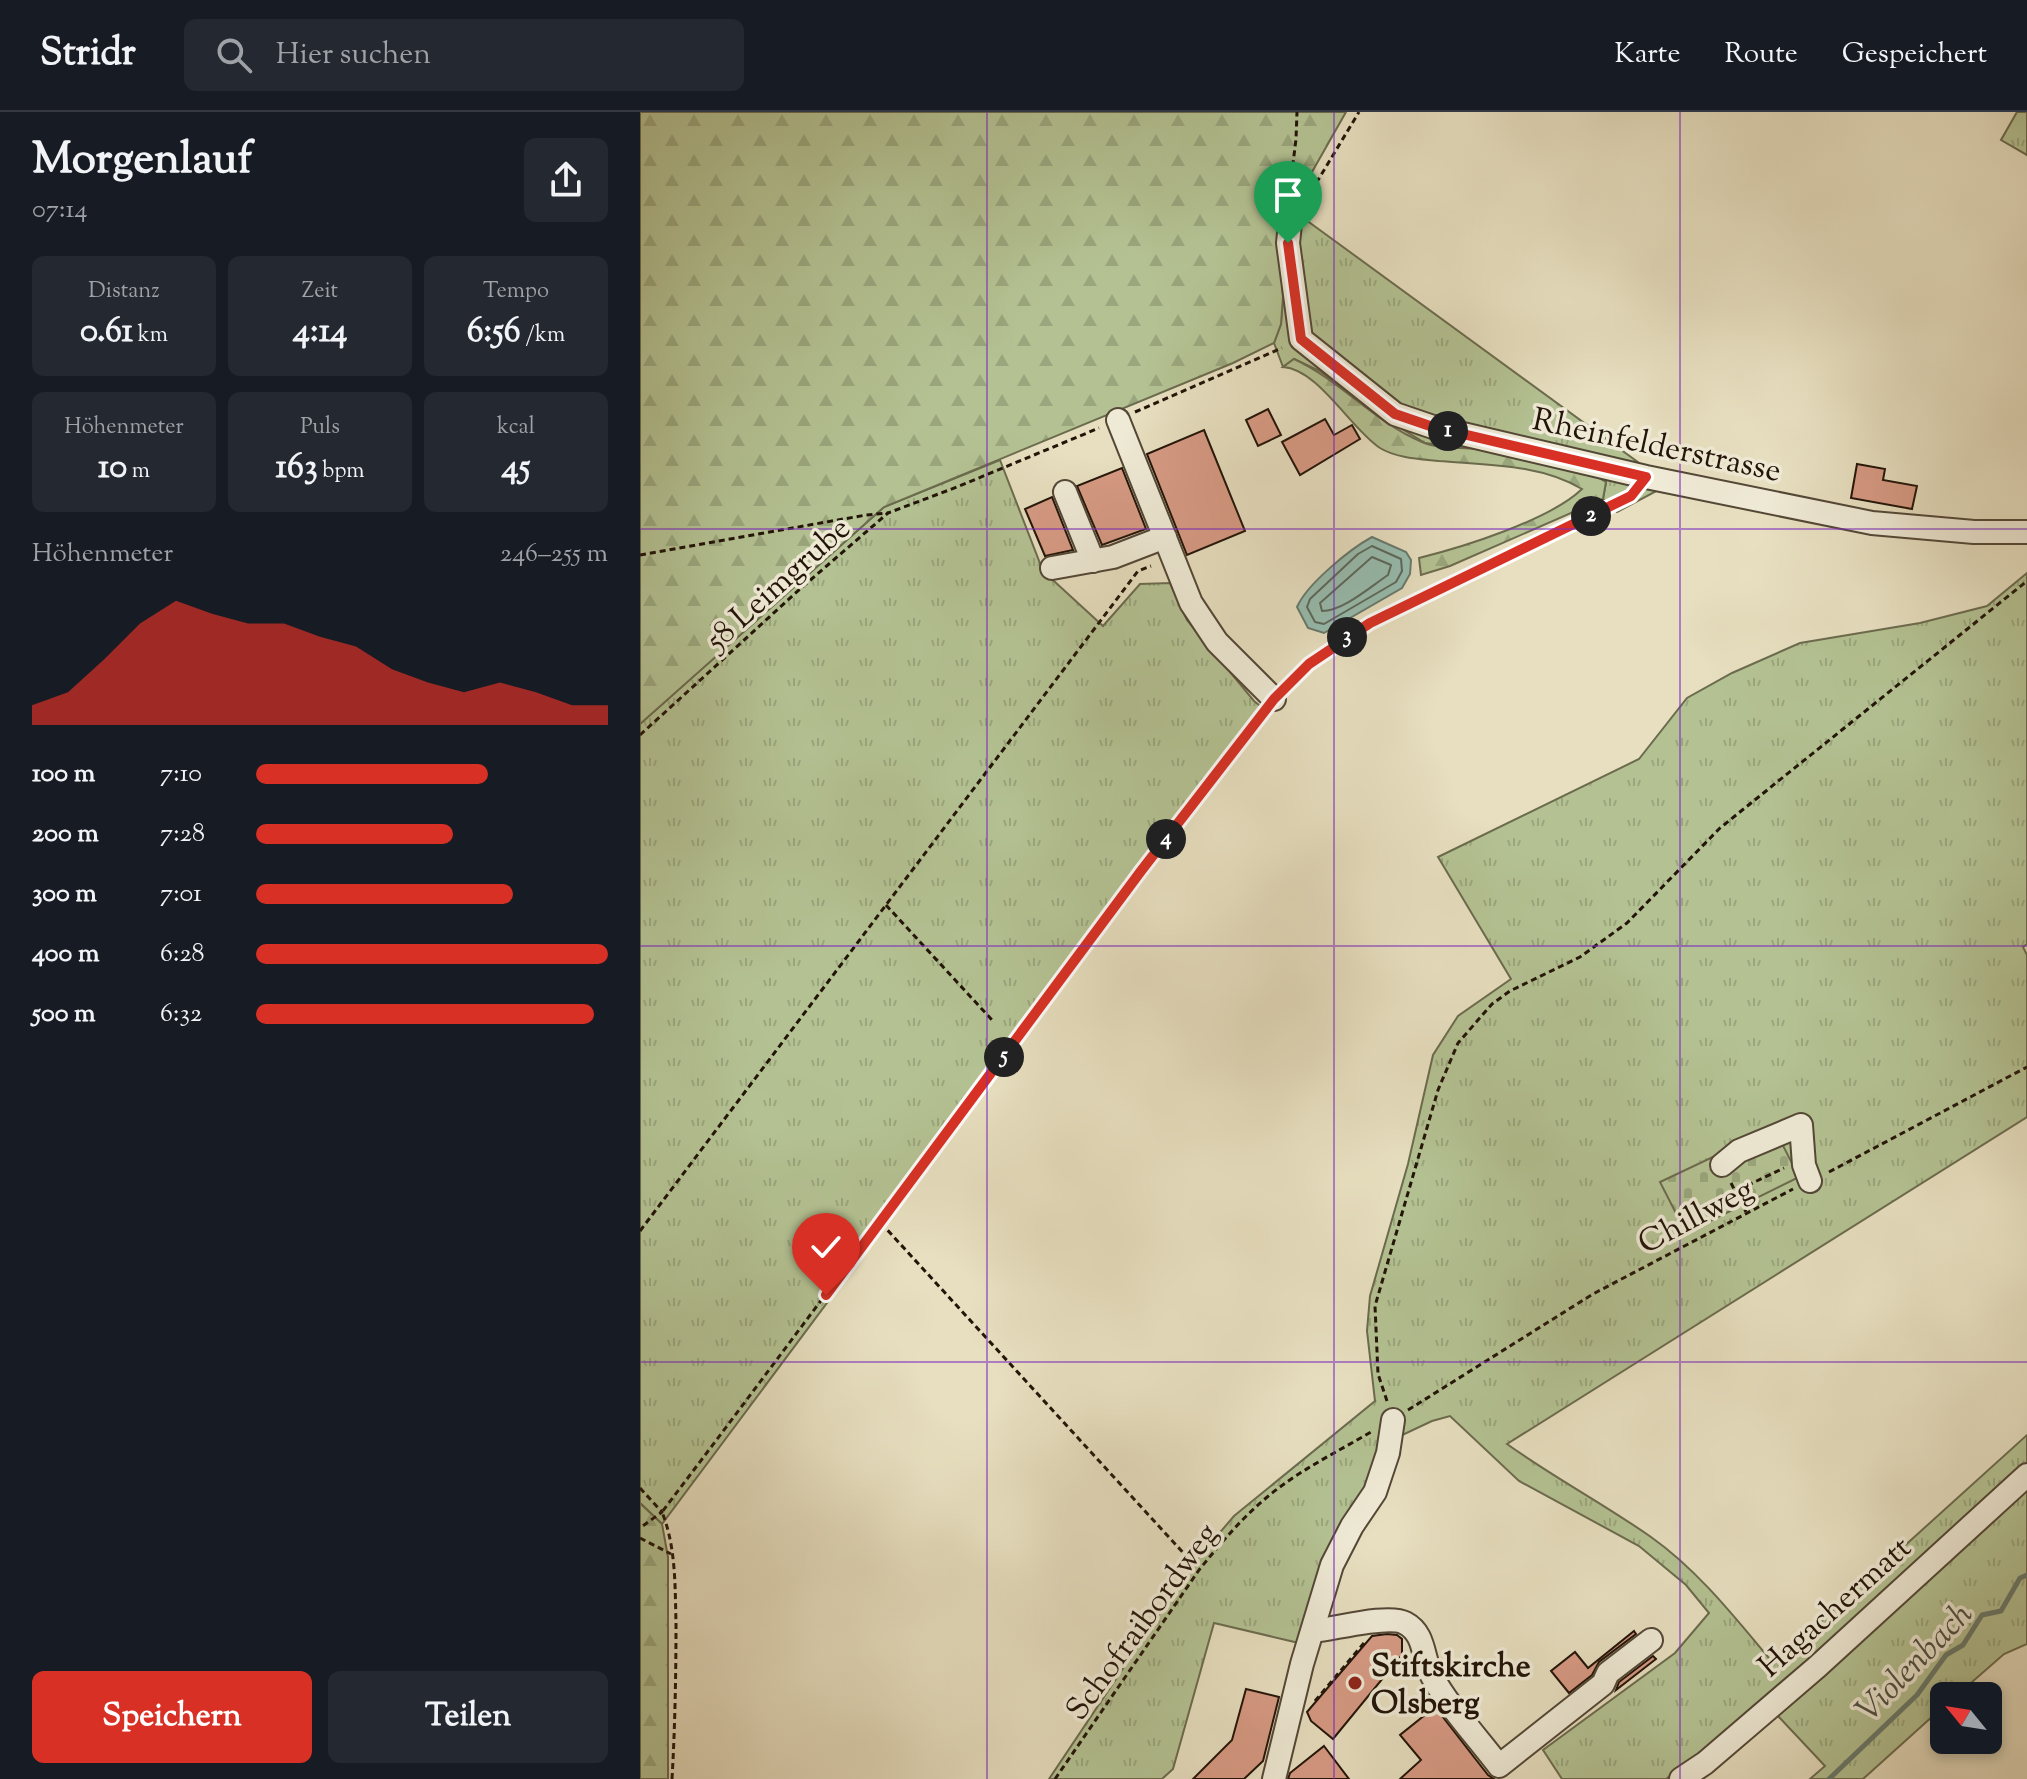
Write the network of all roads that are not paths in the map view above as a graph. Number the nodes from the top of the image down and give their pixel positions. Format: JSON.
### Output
{"nodes":[{"id":1,"x":1291,"y":214,"type":"road end"},
{"id":2,"x":1118,"y":420,"type":"dead end"},
{"id":3,"x":1065,"y":492,"type":"dead end"},
{"id":4,"x":2027,"y":532,"type":"edge"},
{"id":5,"x":1169,"y":547,"type":"junction"},
{"id":6,"x":1093,"y":561,"type":"junction"},
{"id":7,"x":1052,"y":568,"type":"dead end"},
{"id":8,"x":1274,"y":699,"type":"road end"},
{"id":9,"x":1722,"y":1165,"type":"road end"},
{"id":10,"x":1810,"y":1181,"type":"road end"},
{"id":11,"x":1393,"y":1420,"type":"road end"},
{"id":12,"x":2027,"y":1475,"type":"edge"},
{"id":13,"x":1313,"y":1631,"type":"junction"},
{"id":14,"x":1651,"y":1640,"type":"dead end"},
{"id":15,"x":1276,"y":1771,"type":"edge"},
{"id":16,"x":1259,"y":1779,"type":"edge"},
{"id":17,"x":1681,"y":1779,"type":"edge"}],
"edges":[{"from":1,"to":4,"type":"street","name":"Rheinfelderstrasse"},
{"from":2,"to":5,"type":"street"},
{"from":3,"to":6,"type":"street"},
{"from":5,"to":6,"type":"street"},
{"from":5,"to":8,"type":"street"},
{"from":6,"to":7,"type":"street"},
{"from":9,"to":10,"type":"street"},
{"from":11,"to":13,"type":"street"},
{"from":12,"to":17,"type":"street","name":"Hagachermatt"},
{"from":13,"to":14,"type":"street"},
{"from":13,"to":15,"type":"street"},
{"from":15,"to":16,"type":"street"}]}
